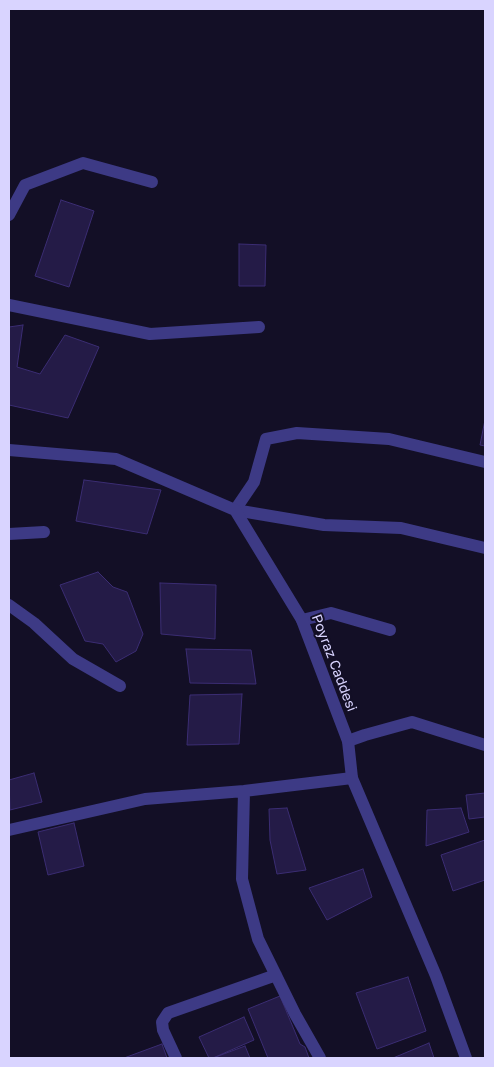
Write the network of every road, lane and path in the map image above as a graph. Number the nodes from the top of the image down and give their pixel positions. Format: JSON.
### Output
{"nodes":[{"id":1,"x":152,"y":182,"type":"dead end"},
{"id":2,"x":9,"y":215,"type":"edge"},
{"id":3,"x":9,"y":305,"type":"edge"},
{"id":4,"x":259,"y":326,"type":"dead end"},
{"id":5,"x":9,"y":450,"type":"edge"},
{"id":6,"x":485,"y":462,"type":"edge"},
{"id":7,"x":235,"y":510,"type":"junction"},
{"id":8,"x":44,"y":532,"type":"dead end"},
{"id":9,"x":9,"y":534,"type":"edge"},
{"id":10,"x":485,"y":548,"type":"edge"},
{"id":11,"x":9,"y":606,"type":"edge"},
{"id":12,"x":302,"y":620,"type":"junction"},
{"id":13,"x":390,"y":630,"type":"dead end"},
{"id":14,"x":120,"y":686,"type":"dead end"},
{"id":15,"x":348,"y":742,"type":"junction"},
{"id":16,"x":485,"y":745,"type":"edge"},
{"id":17,"x":352,"y":778,"type":"junction"},
{"id":18,"x":244,"y":791,"type":"junction"},
{"id":19,"x":9,"y":830,"type":"edge"},
{"id":20,"x":276,"y":976,"type":"junction"},
{"id":21,"x":176,"y":1058,"type":"edge"},
{"id":22,"x":320,"y":1058,"type":"edge"},
{"id":23,"x":466,"y":1058,"type":"edge"}],
"edges":[{"from":1,"to":2,"type":"street"},
{"from":3,"to":4,"type":"street"},
{"from":5,"to":7,"type":"street"},
{"from":6,"to":7,"type":"street"},
{"from":7,"to":10,"type":"street"},
{"from":7,"to":12,"type":"street","name":"Poyraz Caddesi"},
{"from":8,"to":9,"type":"street"},
{"from":11,"to":14,"type":"street"},
{"from":12,"to":13,"type":"street"},
{"from":12,"to":15,"type":"street","name":"Poyraz Caddesi"},
{"from":15,"to":16,"type":"street"},
{"from":15,"to":17,"type":"street","name":"Poyraz Caddesi"},
{"from":17,"to":18,"type":"street"},
{"from":17,"to":23,"type":"street","name":"Poyraz Caddesi"},
{"from":18,"to":19,"type":"street"},
{"from":18,"to":20,"type":"street"},
{"from":20,"to":21,"type":"street"},
{"from":20,"to":22,"type":"street"}]}
